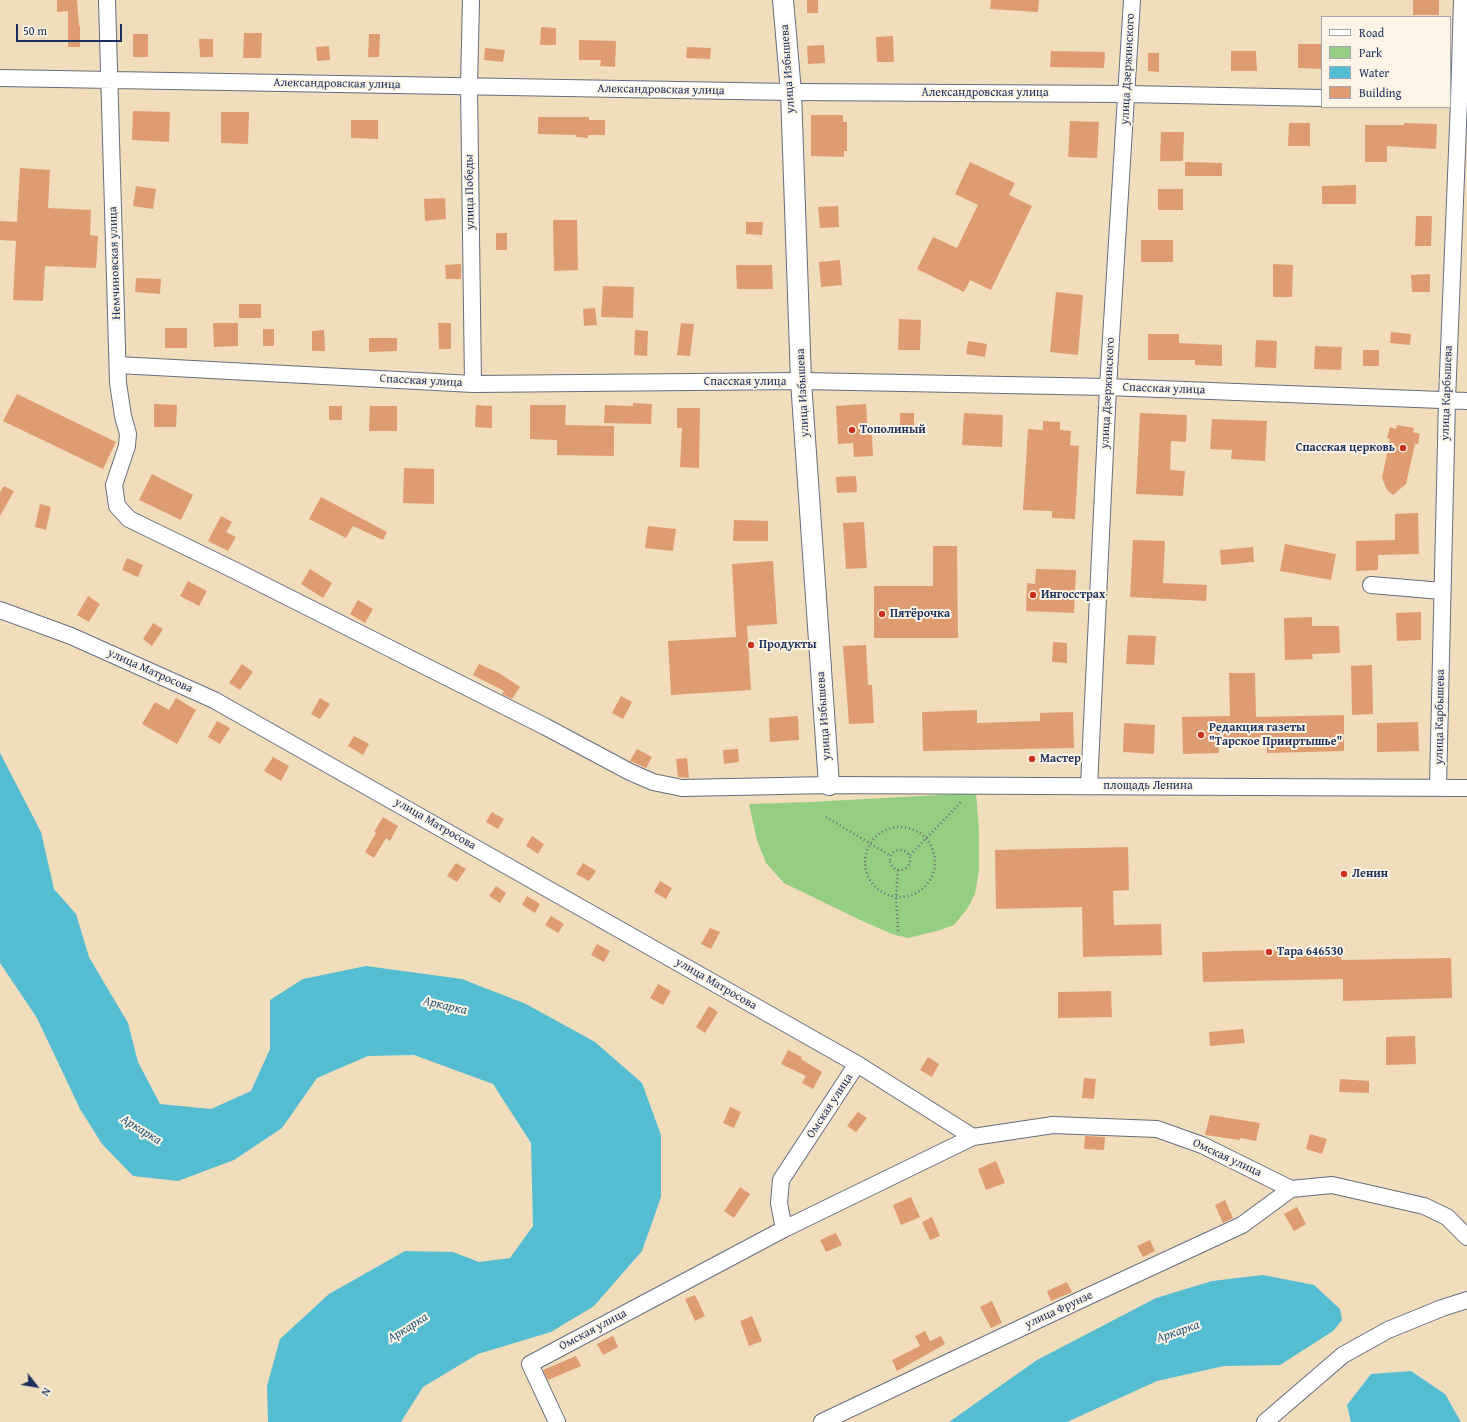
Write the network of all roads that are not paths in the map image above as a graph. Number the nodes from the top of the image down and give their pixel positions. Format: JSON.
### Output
{"nodes":[{"id":1,"x":107,"y":0,"type":"edge"},
{"id":2,"x":471,"y":0,"type":"edge"},
{"id":3,"x":783,"y":0,"type":"edge"},
{"id":4,"x":1132,"y":0,"type":"edge"},
{"id":5,"x":1462,"y":0,"type":"edge"},
{"id":6,"x":0,"y":78,"type":"edge"},
{"id":7,"x":109,"y":80,"type":"junction"},
{"id":8,"x":468,"y":86,"type":"junction"},
{"id":9,"x":791,"y":92,"type":"junction"},
{"id":10,"x":1127,"y":94,"type":"junction"},
{"id":11,"x":1321,"y":98,"type":"edge"},
{"id":12,"x":1459,"y":101,"type":"edge"},
{"id":13,"x":118,"y":365,"type":"junction"},
{"id":14,"x":802,"y":381,"type":"junction"},
{"id":15,"x":473,"y":384,"type":"junction"},
{"id":16,"x":1108,"y":387,"type":"junction"},
{"id":17,"x":1446,"y":400,"type":"junction"},
{"id":18,"x":1467,"y":401,"type":"edge"},
{"id":19,"x":129,"y":518,"type":"joint"},
{"id":20,"x":1371,"y":585,"type":"dead end"},
{"id":21,"x":1442,"y":591,"type":"junction"},
{"id":22,"x":0,"y":610,"type":"edge"},
{"id":23,"x":829,"y":785,"type":"junction"},
{"id":24,"x":1089,"y":786,"type":"junction"},
{"id":25,"x":1438,"y":787,"type":"junction"},
{"id":26,"x":1467,"y":788,"type":"edge"},
{"id":27,"x":857,"y":1064,"type":"junction"},
{"id":28,"x":973,"y":1137,"type":"junction"},
{"id":29,"x":1291,"y":1189,"type":"junction"},
{"id":30,"x":784,"y":1229,"type":"junction"},
{"id":31,"x":1467,"y":1238,"type":"edge"},
{"id":32,"x":1467,"y":1300,"type":"edge"},
{"id":33,"x":557,"y":1422,"type":"edge"},
{"id":34,"x":822,"y":1422,"type":"edge"},
{"id":35,"x":1266,"y":1422,"type":"edge"}],
"edges":[{"from":1,"to":7,"type":"street","name":"Немчиновская улица"},
{"from":2,"to":8,"type":"street","name":"улица Победы"},
{"from":3,"to":9,"type":"main road","name":"улица Избышева"},
{"from":4,"to":10,"type":"street","name":"улица Дзержинского"},
{"from":5,"to":12,"type":"street","name":"улица Карбышева"},
{"from":6,"to":7,"type":"street","name":"Александровская улица"},
{"from":7,"to":8,"type":"street","name":"Александровская улица"},
{"from":7,"to":13,"type":"street","name":"Немчиновская улица"},
{"from":8,"to":9,"type":"street","name":"Александровская улица"},
{"from":8,"to":15,"type":"street","name":"улица Победы"},
{"from":9,"to":10,"type":"street","name":"Александровская улица"},
{"from":9,"to":14,"type":"main road","name":"улица Избышева"},
{"from":10,"to":11,"type":"street","name":"Александровская улица"},
{"from":10,"to":16,"type":"street","name":"улица Дзержинского"},
{"from":12,"to":17,"type":"street","name":"улица Карбышева"},
{"from":13,"to":15,"type":"street","name":"Спасская улица"},
{"from":13,"to":19,"type":"street","name":"Немчиновская улица"},
{"from":14,"to":15,"type":"street","name":"Спасская улица"},
{"from":14,"to":16,"type":"street","name":"Спасская улица"},
{"from":14,"to":23,"type":"main road","name":"улица Избышева"},
{"from":16,"to":17,"type":"street","name":"Спасская улица"},
{"from":16,"to":24,"type":"street","name":"улица Дзержинского"},
{"from":17,"to":18,"type":"street","name":"Спасская улица"},
{"from":17,"to":21,"type":"street","name":"улица Карбышева"},
{"from":19,"to":23,"type":"street","name":"площадь Ленина"},
{"from":20,"to":21,"type":"street"},
{"from":21,"to":25,"type":"street","name":"улица Карбышева"},
{"from":22,"to":27,"type":"street","name":"улица Матросова"},
{"from":23,"to":24,"type":"street","name":"площадь Ленина"},
{"from":24,"to":25,"type":"street","name":"площадь Ленина"},
{"from":25,"to":26,"type":"street","name":"площадь Ленина"},
{"from":27,"to":28,"type":"street","name":"Омская улица"},
{"from":27,"to":30,"type":"street","name":"Омская улица"},
{"from":28,"to":29,"type":"street","name":"Омская улица"},
{"from":28,"to":30,"type":"street","name":"Омская улица"},
{"from":29,"to":31,"type":"street"},
{"from":29,"to":34,"type":"street","name":"улица Фрунзе"},
{"from":30,"to":33,"type":"street","name":"Омская улица"},
{"from":32,"to":35,"type":"street"}]}
